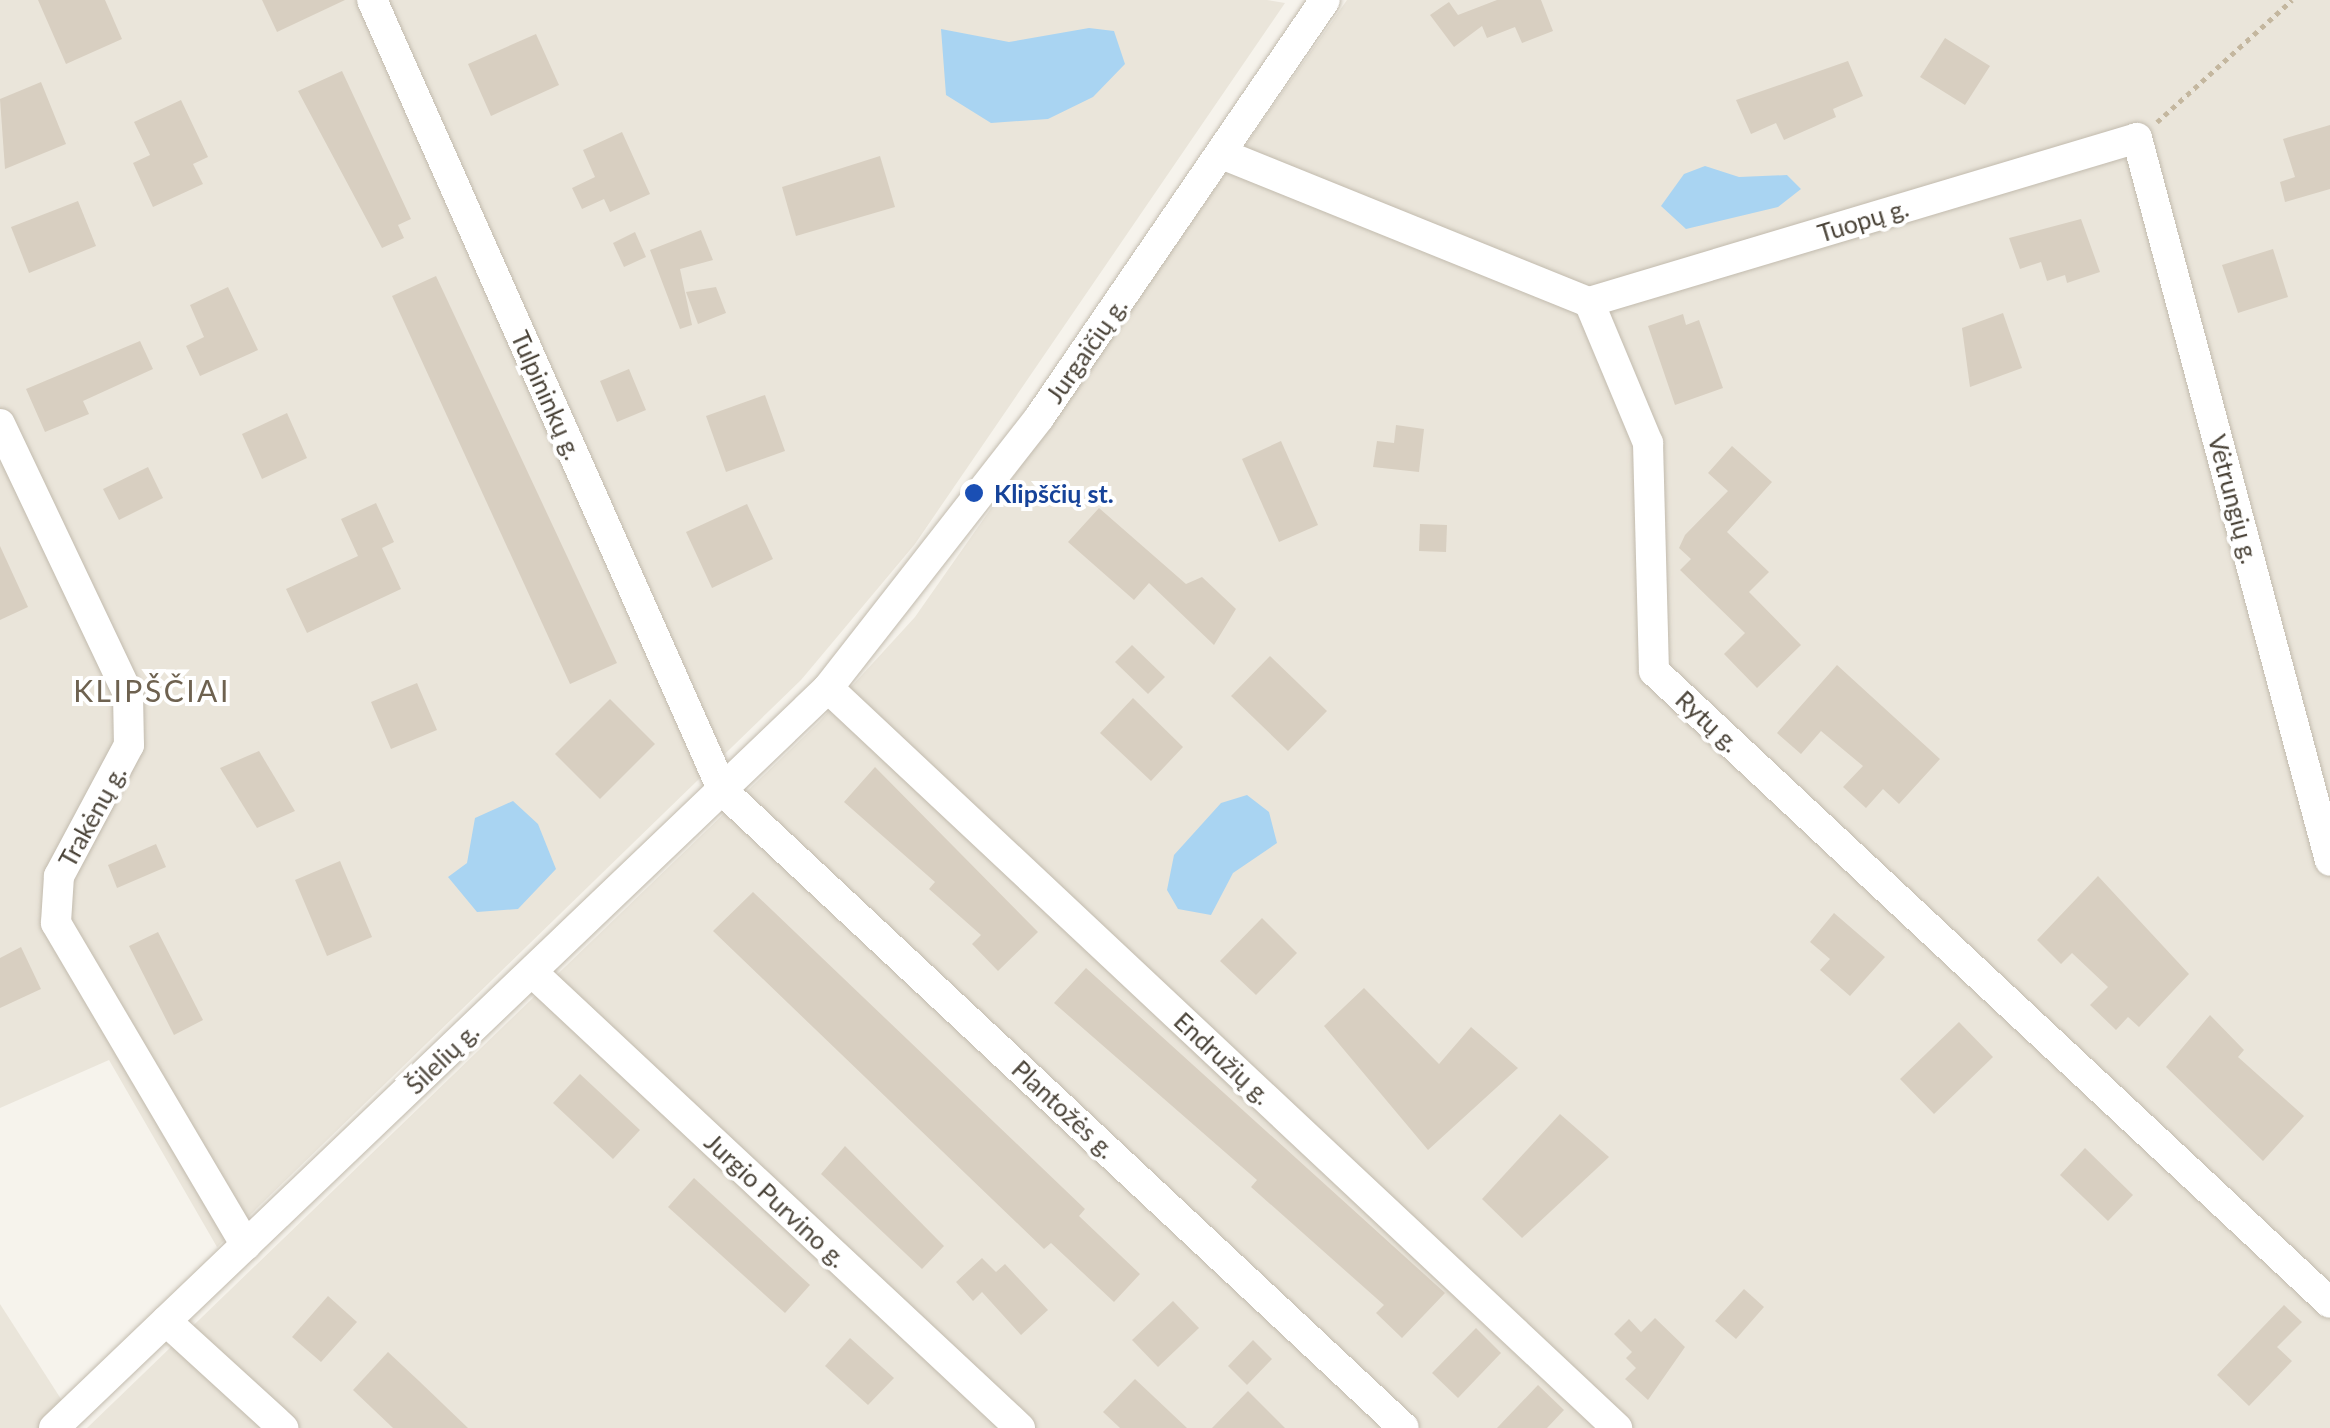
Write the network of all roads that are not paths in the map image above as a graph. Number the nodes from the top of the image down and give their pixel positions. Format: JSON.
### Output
{"nodes":[{"id":1,"x":372,"y":0,"type":"edge"},
{"id":2,"x":1325,"y":0,"type":"edge"},
{"id":3,"x":2137,"y":138,"type":"joint"},
{"id":4,"x":1222,"y":154,"type":"junction"},
{"id":5,"x":1589,"y":302,"type":"junction"},
{"id":6,"x":0,"y":424,"type":"edge"},
{"id":7,"x":828,"y":688,"type":"junction"},
{"id":8,"x":723,"y":790,"type":"junction"},
{"id":9,"x":2330,"y":861,"type":"edge"},
{"id":10,"x":532,"y":972,"type":"junction"},
{"id":11,"x":246,"y":1245,"type":"junction"},
{"id":12,"x":2330,"y":1303,"type":"edge"},
{"id":13,"x":166,"y":1321,"type":"junction"},
{"id":14,"x":54,"y":1428,"type":"edge"},
{"id":15,"x":283,"y":1428,"type":"edge"},
{"id":16,"x":1020,"y":1428,"type":"edge"},
{"id":17,"x":1404,"y":1428,"type":"edge"},
{"id":18,"x":1617,"y":1428,"type":"edge"}],
"edges":[{"from":1,"to":8,"type":"street","name":"Tulpininkų g."},
{"from":2,"to":4,"type":"street","name":"Jurgaičių g."},
{"from":3,"to":5,"type":"street","name":"Tuopų g."},
{"from":3,"to":9,"type":"street","name":"Vėtrungių g."},
{"from":4,"to":5,"type":"street"},
{"from":4,"to":7,"type":"street","name":"Jurgaičių g."},
{"from":5,"to":12,"type":"street","name":"Rytų g."},
{"from":6,"to":11,"type":"street","name":"Trakėnų g."},
{"from":7,"to":8,"type":"street","name":"Šilelių g."},
{"from":7,"to":18,"type":"street","name":"Endružių g."},
{"from":8,"to":10,"type":"street","name":"Šilelių g."},
{"from":8,"to":17,"type":"street","name":"Plantožės g."},
{"from":10,"to":11,"type":"street","name":"Šilelių g."},
{"from":10,"to":16,"type":"street","name":"Jurgio Purvino g."},
{"from":11,"to":13,"type":"street","name":"Šilelių g."},
{"from":13,"to":14,"type":"street","name":"Šilelių g."},
{"from":13,"to":15,"type":"street"}]}
